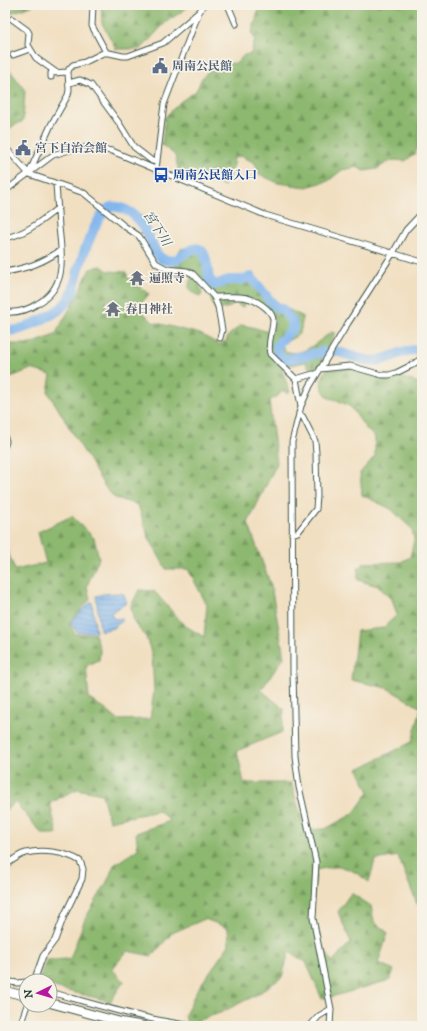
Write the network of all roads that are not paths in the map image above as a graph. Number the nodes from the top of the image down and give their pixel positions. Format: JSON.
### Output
{"nodes":[{"id":1,"x":93,"y":5,"type":"edge"},
{"id":2,"x":204,"y":5,"type":"edge"},
{"id":3,"x":228,"y":5,"type":"edge"},
{"id":4,"x":199,"y":12,"type":"junction"},
{"id":5,"x":12,"y":19,"type":"dead end"},
{"id":6,"x":236,"y":24,"type":"dead end"},
{"id":7,"x":30,"y":50,"type":"junction"},
{"id":8,"x":106,"y":52,"type":"junction"},
{"id":9,"x":13,"y":55,"type":"dead end"},
{"id":10,"x":68,"y":72,"type":"junction"},
{"id":11,"x":57,"y":73,"type":"junction"},
{"id":12,"x":51,"y":77,"type":"dead end"},
{"id":13,"x":69,"y":83,"type":"junction"},
{"id":14,"x":5,"y":147,"type":"edge"},
{"id":15,"x":157,"y":162,"type":"junction"},
{"id":16,"x":156,"y":169,"type":"junction"},
{"id":17,"x":29,"y":174,"type":"junction"},
{"id":18,"x":56,"y":184,"type":"junction"},
{"id":19,"x":5,"y":191,"type":"edge"},
{"id":20,"x":58,"y":208,"type":"junction"},
{"id":21,"x":422,"y":213,"type":"edge"},
{"id":22,"x":5,"y":238,"type":"edge"},
{"id":23,"x":61,"y":250,"type":"junction"},
{"id":24,"x":393,"y":253,"type":"junction"},
{"id":25,"x":422,"y":262,"type":"edge"},
{"id":26,"x":5,"y":272,"type":"edge"},
{"id":27,"x":214,"y":297,"type":"junction"},
{"id":28,"x":5,"y":312,"type":"edge"},
{"id":29,"x":220,"y":338,"type":"dead end"},
{"id":30,"x":422,"y":358,"type":"edge"},
{"id":31,"x":319,"y":371,"type":"junction"},
{"id":32,"x":296,"y":379,"type":"junction"},
{"id":33,"x":301,"y":406,"type":"junction"},
{"id":34,"x":299,"y":413,"type":"junction"},
{"id":35,"x":5,"y":438,"type":"edge"},
{"id":36,"x":5,"y":444,"type":"edge"},
{"id":37,"x":292,"y":534,"type":"junction"},
{"id":38,"x":5,"y":866,"type":"edge"},
{"id":39,"x":36,"y":973,"type":"edge"},
{"id":40,"x":5,"y":981,"type":"edge"},
{"id":41,"x":18,"y":983,"type":"edge"},
{"id":42,"x":5,"y":991,"type":"edge"},
{"id":43,"x":18,"y":994,"type":"edge"},
{"id":44,"x":58,"y":994,"type":"edge"},
{"id":45,"x":58,"y":1005,"type":"edge"},
{"id":46,"x":331,"y":1009,"type":"junction"},
{"id":47,"x":24,"y":1013,"type":"edge"},
{"id":48,"x":20,"y":1026,"type":"edge"},
{"id":49,"x":144,"y":1026,"type":"edge"},
{"id":50,"x":194,"y":1026,"type":"edge"},
{"id":51,"x":310,"y":1026,"type":"edge"},
{"id":52,"x":330,"y":1026,"type":"edge"}],
"edges":[{"from":1,"to":8,"type":"street"},
{"from":2,"to":4,"type":"street"},
{"from":3,"to":6,"type":"street"},
{"from":4,"to":8,"type":"street"},
{"from":4,"to":15,"type":"street"},
{"from":5,"to":7,"type":"street"},
{"from":7,"to":9,"type":"street"},
{"from":7,"to":11,"type":"street"},
{"from":8,"to":10,"type":"street"},
{"from":10,"to":11,"type":"street"},
{"from":10,"to":13,"type":"street"},
{"from":11,"to":12,"type":"street"},
{"from":13,"to":15,"type":"street"},
{"from":13,"to":17,"type":"street"},
{"from":14,"to":17,"type":"street"},
{"from":15,"to":16,"type":"street"},
{"from":16,"to":17,"type":"street"},
{"from":16,"to":24,"type":"street"},
{"from":17,"to":18,"type":"street"},
{"from":17,"to":19,"type":"street"},
{"from":18,"to":20,"type":"street"},
{"from":18,"to":27,"type":"street"},
{"from":20,"to":22,"type":"street"},
{"from":20,"to":23,"type":"street"},
{"from":21,"to":24,"type":"street"},
{"from":23,"to":26,"type":"street"},
{"from":23,"to":28,"type":"street"},
{"from":24,"to":25,"type":"street"},
{"from":24,"to":31,"type":"street"},
{"from":27,"to":29,"type":"street"},
{"from":27,"to":32,"type":"street"},
{"from":30,"to":31,"type":"street"},
{"from":31,"to":32,"type":"street"},
{"from":31,"to":33,"type":"street"},
{"from":32,"to":33,"type":"street"},
{"from":33,"to":34,"type":"street"},
{"from":34,"to":37,"type":"street"},
{"from":34,"to":37,"type":"street"},
{"from":35,"to":36,"type":"street"},
{"from":37,"to":46,"type":"street"},
{"from":38,"to":39,"type":"street"},
{"from":40,"to":41,"type":"street"},
{"from":42,"to":43,"type":"highway"},
{"from":44,"to":50,"type":"street"},
{"from":45,"to":49,"type":"highway"},
{"from":46,"to":51,"type":"street"},
{"from":46,"to":52,"type":"street"},
{"from":47,"to":48,"type":"street"}]}
